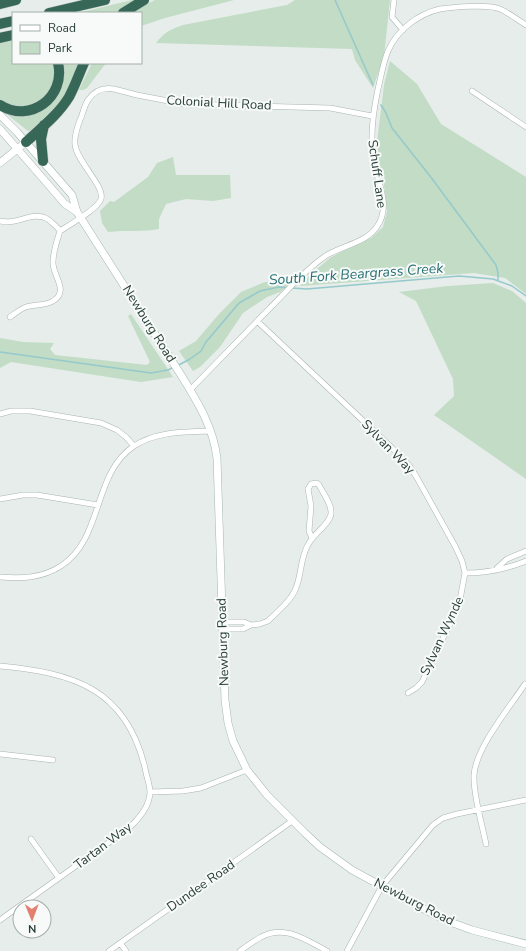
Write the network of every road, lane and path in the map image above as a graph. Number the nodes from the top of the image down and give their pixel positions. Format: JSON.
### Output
{"nodes":[{"id":1,"x":16,"y":0,"type":"edge"},
{"id":2,"x":105,"y":0,"type":"edge"},
{"id":3,"x":144,"y":0,"type":"edge"},
{"id":4,"x":394,"y":0,"type":"edge"},
{"id":5,"x":0,"y":4,"type":"edge"},
{"id":6,"x":53,"y":12,"type":"edge"},
{"id":7,"x":125,"y":12,"type":"edge"},
{"id":8,"x":12,"y":21,"type":"edge"},
{"id":9,"x":0,"y":24,"type":"edge"},
{"id":10,"x":526,"y":25,"type":"edge"},
{"id":11,"x":402,"y":30,"type":"junction"},
{"id":12,"x":12,"y":36,"type":"edge"},
{"id":13,"x":0,"y":38,"type":"edge"},
{"id":14,"x":58,"y":64,"type":"edge"},
{"id":15,"x":84,"y":64,"type":"edge"},
{"id":16,"x":472,"y":92,"type":"dead end"},
{"id":17,"x":0,"y":105,"type":"edge"},
{"id":18,"x":0,"y":115,"type":"edge"},
{"id":19,"x":372,"y":116,"type":"junction"},
{"id":20,"x":44,"y":125,"type":"junction"},
{"id":21,"x":526,"y":127,"type":"edge"},
{"id":22,"x":0,"y":130,"type":"edge"},
{"id":23,"x":26,"y":142,"type":"junction"},
{"id":24,"x":17,"y":150,"type":"junction"},
{"id":25,"x":43,"y":161,"type":"junction"},
{"id":26,"x":0,"y":163,"type":"edge"},
{"id":27,"x":79,"y":215,"type":"junction"},
{"id":28,"x":0,"y":221,"type":"edge"},
{"id":29,"x":60,"y":231,"type":"junction"},
{"id":30,"x":10,"y":317,"type":"dead end"},
{"id":31,"x":257,"y":321,"type":"junction"},
{"id":32,"x":190,"y":390,"type":"junction"},
{"id":33,"x":0,"y":414,"type":"edge"},
{"id":34,"x":211,"y":431,"type":"junction"},
{"id":35,"x":134,"y":446,"type":"junction"},
{"id":36,"x":0,"y":499,"type":"edge"},
{"id":37,"x":98,"y":505,"type":"junction"},
{"id":38,"x":312,"y":538,"type":"junction"},
{"id":39,"x":526,"y":551,"type":"edge"},
{"id":40,"x":526,"y":561,"type":"edge"},
{"id":41,"x":497,"y":568,"type":"junction"},
{"id":42,"x":465,"y":573,"type":"junction"},
{"id":43,"x":0,"y":577,"type":"edge"},
{"id":44,"x":222,"y":626,"type":"junction"},
{"id":45,"x":0,"y":666,"type":"edge"},
{"id":46,"x":525,"y":684,"type":"edge"},
{"id":47,"x":408,"y":693,"type":"dead end"},
{"id":48,"x":0,"y":754,"type":"edge"},
{"id":49,"x":53,"y":760,"type":"dead end"},
{"id":50,"x":247,"y":770,"type":"junction"},
{"id":51,"x":150,"y":792,"type":"junction"},
{"id":52,"x":526,"y":795,"type":"edge"},
{"id":53,"x":524,"y":800,"type":"edge"},
{"id":54,"x":479,"y":808,"type":"junction"},
{"id":55,"x":292,"y":821,"type":"junction"},
{"id":56,"x":31,"y":839,"type":"dead end"},
{"id":57,"x":486,"y":844,"type":"dead end"},
{"id":58,"x":59,"y":878,"type":"junction"},
{"id":59,"x":382,"y":886,"type":"junction"},
{"id":60,"x":0,"y":920,"type":"edge"},
{"id":61,"x":120,"y":944,"type":"junction"},
{"id":62,"x":526,"y":944,"type":"edge"},
{"id":63,"x":109,"y":951,"type":"edge"},
{"id":64,"x":126,"y":951,"type":"edge"},
{"id":65,"x":240,"y":951,"type":"edge"},
{"id":66,"x":327,"y":951,"type":"edge"},
{"id":67,"x":346,"y":951,"type":"edge"}],
"edges":[{"from":1,"to":5,"type":"highway"},
{"from":2,"to":6,"type":"highway"},
{"from":3,"to":7,"type":"highway"},
{"from":4,"to":11,"type":"street"},
{"from":8,"to":9,"type":"highway"},
{"from":10,"to":11,"type":"street","name":"Schuff Lane"},
{"from":11,"to":19,"type":"street","name":"Schuff Lane"},
{"from":12,"to":13,"type":"highway"},
{"from":14,"to":17,"type":"highway"},
{"from":15,"to":20,"type":"highway"},
{"from":16,"to":21,"type":"street"},
{"from":18,"to":23,"type":"main road","name":"Newburg Road"},
{"from":19,"to":27,"type":"street","name":"Colonial Hill Road"},
{"from":19,"to":31,"type":"street","name":"Schuff Lane"},
{"from":20,"to":23,"type":"highway"},
{"from":20,"to":25,"type":"highway"},
{"from":22,"to":24,"type":"main road","name":"Newburg Road"},
{"from":23,"to":24,"type":"main road"},
{"from":23,"to":25,"type":"main road","name":"Newburg Road"},
{"from":24,"to":26,"type":"main road"},
{"from":24,"to":27,"type":"main road","name":"Newburg Road"},
{"from":25,"to":27,"type":"main road","name":"Newburg Road"},
{"from":27,"to":29,"type":"street"},
{"from":27,"to":32,"type":"main road","name":"Newburg Road"},
{"from":28,"to":29,"type":"street"},
{"from":29,"to":30,"type":"street"},
{"from":31,"to":32,"type":"street","name":"Schuff Lane"},
{"from":31,"to":42,"type":"street","name":"Sylvan Way"},
{"from":32,"to":34,"type":"main road","name":"Newburg Road"},
{"from":33,"to":35,"type":"street"},
{"from":34,"to":35,"type":"street"},
{"from":34,"to":44,"type":"main road","name":"Newburg Road"},
{"from":35,"to":37,"type":"street"},
{"from":36,"to":37,"type":"street"},
{"from":37,"to":43,"type":"street"},
{"from":38,"to":38,"type":"street"},
{"from":38,"to":44,"type":"street"},
{"from":39,"to":41,"type":"street"},
{"from":40,"to":41,"type":"street"},
{"from":41,"to":42,"type":"street"},
{"from":42,"to":47,"type":"street","name":"Sylvan Wynde"},
{"from":44,"to":50,"type":"main road","name":"Newburg Road"},
{"from":45,"to":51,"type":"street"},
{"from":46,"to":54,"type":"street"},
{"from":48,"to":49,"type":"street"},
{"from":50,"to":51,"type":"street"},
{"from":50,"to":55,"type":"main road","name":"Newburg Road"},
{"from":51,"to":58,"type":"street","name":"Tartan Way"},
{"from":52,"to":53,"type":"street"},
{"from":53,"to":54,"type":"street"},
{"from":54,"to":57,"type":"street"},
{"from":54,"to":59,"type":"street"},
{"from":55,"to":59,"type":"main road","name":"Newburg Road"},
{"from":55,"to":61,"type":"street","name":"Dundee Road"},
{"from":56,"to":58,"type":"street"},
{"from":58,"to":60,"type":"street","name":"Tartan Way"},
{"from":59,"to":62,"type":"main road","name":"Newburg Road"},
{"from":59,"to":67,"type":"street"},
{"from":61,"to":63,"type":"street","name":"Dundee Road"},
{"from":61,"to":64,"type":"street"},
{"from":65,"to":66,"type":"street"}]}
